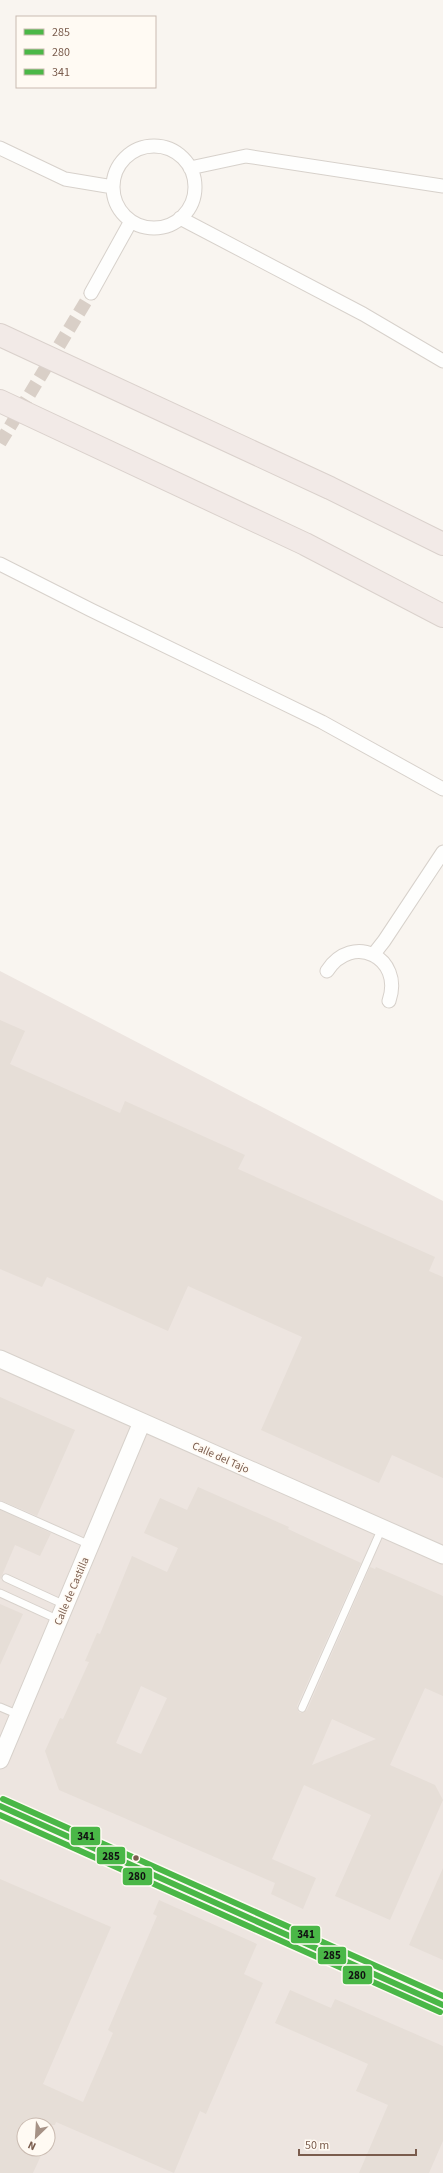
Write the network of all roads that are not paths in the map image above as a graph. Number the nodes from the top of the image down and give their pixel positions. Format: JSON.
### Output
{"nodes":[{"id":1,"x":0,"y":148,"type":"edge"},
{"id":2,"x":190,"y":168,"type":"junction"},
{"id":3,"x":443,"y":186,"type":"edge"},
{"id":4,"x":113,"y":187,"type":"junction"},
{"id":5,"x":180,"y":218,"type":"junction"},
{"id":6,"x":132,"y":221,"type":"junction"},
{"id":7,"x":91,"y":293,"type":"tunnel mouth"},
{"id":8,"x":0,"y":335,"type":"edge"},
{"id":9,"x":443,"y":361,"type":"edge"},
{"id":10,"x":0,"y":401,"type":"edge"},
{"id":11,"x":443,"y":544,"type":"edge"},
{"id":12,"x":0,"y":564,"type":"edge"},
{"id":13,"x":401,"y":593,"type":"junction"},
{"id":14,"x":443,"y":616,"type":"edge"},
{"id":15,"x":443,"y":620,"type":"edge"},
{"id":16,"x":443,"y":790,"type":"edge"},
{"id":17,"x":443,"y":852,"type":"edge"},
{"id":18,"x":373,"y":955,"type":"junction"},
{"id":19,"x":327,"y":971,"type":"dead end"},
{"id":20,"x":389,"y":1001,"type":"dead end"},
{"id":21,"x":0,"y":1359,"type":"edge"},
{"id":22,"x":142,"y":1422,"type":"junction"},
{"id":23,"x":0,"y":1505,"type":"edge"},
{"id":24,"x":382,"y":1528,"type":"junction"},
{"id":25,"x":90,"y":1545,"type":"junction"},
{"id":26,"x":443,"y":1555,"type":"edge"},
{"id":27,"x":6,"y":1578,"type":"dead end"},
{"id":28,"x":0,"y":1593,"type":"edge"},
{"id":29,"x":66,"y":1605,"type":"junction"},
{"id":30,"x":59,"y":1620,"type":"junction"},
{"id":31,"x":0,"y":1707,"type":"edge"},
{"id":32,"x":302,"y":1708,"type":"dead end"},
{"id":33,"x":19,"y":1716,"type":"junction"},
{"id":34,"x":0,"y":1760,"type":"edge"},
{"id":35,"x":0,"y":1806,"type":"edge"},
{"id":36,"x":443,"y":2005,"type":"edge"}],
"edges":[{"from":1,"to":4,"type":"street"},
{"from":2,"to":3,"type":"street"},
{"from":2,"to":4,"type":"street"},
{"from":2,"to":5,"type":"street"},
{"from":4,"to":6,"type":"street"},
{"from":5,"to":6,"type":"street"},
{"from":5,"to":9,"type":"street"},
{"from":6,"to":7,"type":"street"},
{"from":8,"to":11,"type":"highway"},
{"from":10,"to":13,"type":"highway"},
{"from":12,"to":16,"type":"street"},
{"from":13,"to":14,"type":"highway"},
{"from":13,"to":15,"type":"highway"},
{"from":17,"to":18,"type":"street"},
{"from":18,"to":19,"type":"street"},
{"from":18,"to":20,"type":"street"},
{"from":21,"to":22,"type":"street","name":"Calle del Tajo"},
{"from":22,"to":24,"type":"street","name":"Calle del Tajo"},
{"from":22,"to":25,"type":"street","name":"Calle de Castilla"},
{"from":23,"to":25,"type":"lane"},
{"from":24,"to":26,"type":"street","name":"Calle del Tajo"},
{"from":24,"to":32,"type":"lane"},
{"from":25,"to":29,"type":"street","name":"Calle de Castilla"},
{"from":27,"to":29,"type":"lane"},
{"from":28,"to":30,"type":"lane"},
{"from":29,"to":30,"type":"street","name":"Calle de Castilla"},
{"from":30,"to":33,"type":"street","name":"Calle de Castilla"},
{"from":31,"to":33,"type":"lane"},
{"from":33,"to":34,"type":"street","name":"Calle de Castilla"},
{"from":35,"to":36,"type":"street"}]}
